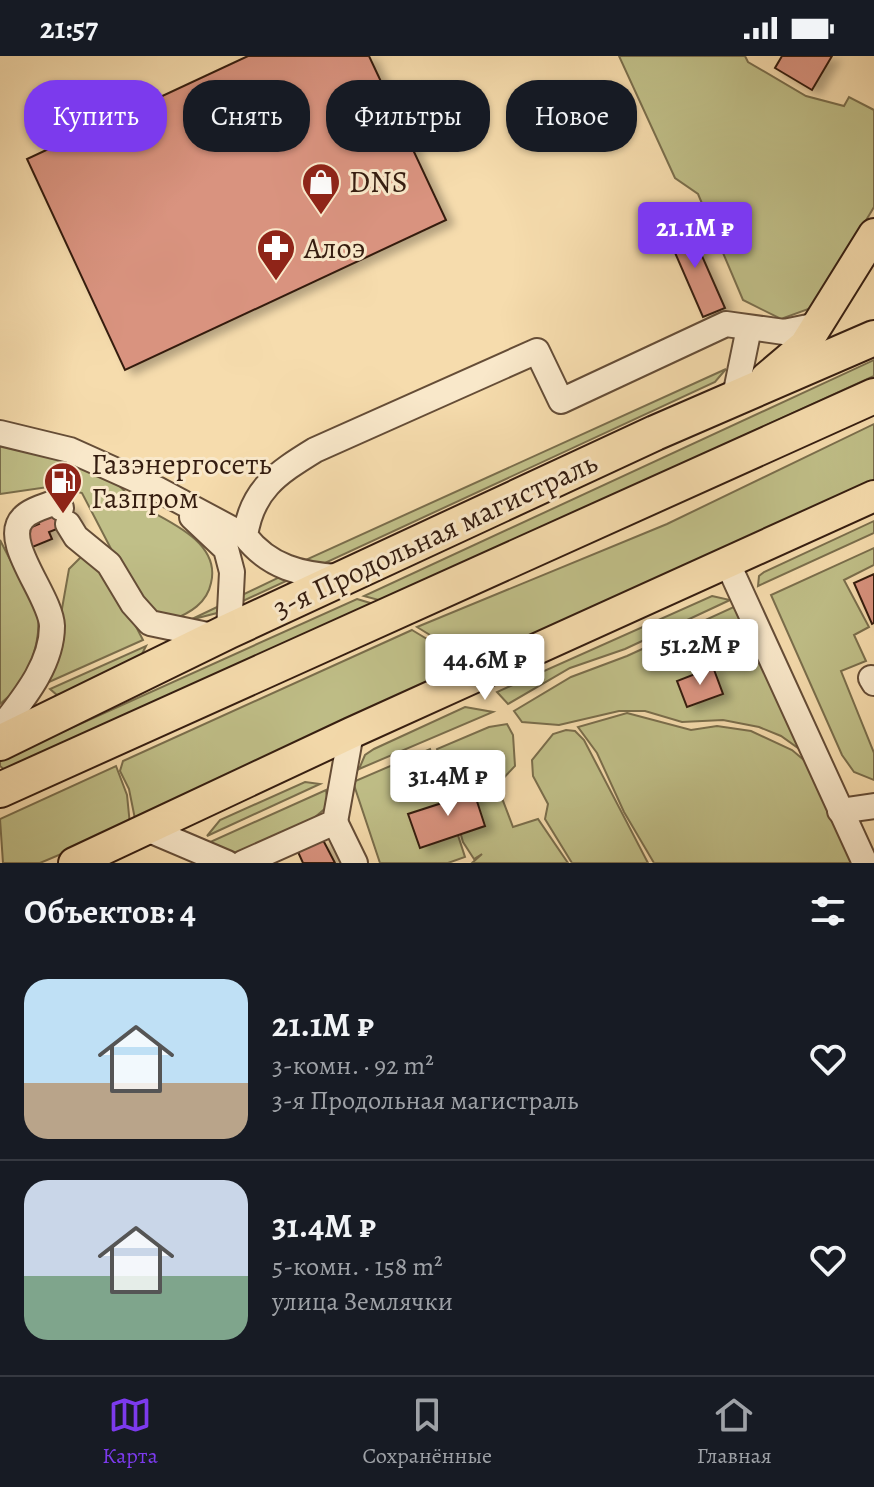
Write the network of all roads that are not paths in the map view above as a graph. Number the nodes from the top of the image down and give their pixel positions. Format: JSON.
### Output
{"nodes":[{"id":1,"x":874,"y":234,"type":"edge"},
{"id":2,"x":818,"y":325,"type":"junction"},
{"id":3,"x":749,"y":328,"type":"junction"},
{"id":4,"x":874,"y":338,"type":"edge"},
{"id":5,"x":735,"y":396,"type":"junction"},
{"id":6,"x":874,"y":396,"type":"edge"},
{"id":7,"x":874,"y":414,"type":"edge"},
{"id":8,"x":0,"y":433,"type":"edge"},
{"id":9,"x":655,"y":433,"type":"junction"},
{"id":10,"x":677,"y":486,"type":"junction"},
{"id":11,"x":159,"y":490,"type":"junction"},
{"id":12,"x":874,"y":496,"type":"edge"},
{"id":13,"x":245,"y":536,"type":"junction"},
{"id":14,"x":728,"y":564,"type":"junction"},
{"id":15,"x":345,"y":577,"type":"junction"},
{"id":16,"x":223,"y":634,"type":"junction"},
{"id":17,"x":0,"y":729,"type":"edge"},
{"id":18,"x":351,"y":733,"type":"junction"},
{"id":19,"x":0,"y":743,"type":"edge"},
{"id":20,"x":0,"y":790,"type":"edge"},
{"id":21,"x":874,"y":806,"type":"edge"},
{"id":22,"x":840,"y":811,"type":"junction"},
{"id":23,"x":335,"y":822,"type":"junction"},
{"id":24,"x":147,"y":829,"type":"junction"},
{"id":25,"x":74,"y":863,"type":"edge"},
{"id":26,"x":227,"y":863,"type":"edge"},
{"id":27,"x":243,"y":863,"type":"edge"},
{"id":28,"x":355,"y":863,"type":"edge"},
{"id":29,"x":865,"y":863,"type":"edge"}],
"edges":[{"from":1,"to":2,"type":"main road"},
{"from":2,"to":3,"type":"lane"},
{"from":2,"to":5,"type":"main road"},
{"from":3,"to":5,"type":"lane"},
{"from":3,"to":13,"type":"lane"},
{"from":4,"to":9,"type":"highway","name":"3-я Продольная магистраль"},
{"from":5,"to":9,"type":"main road"},
{"from":6,"to":10,"type":"highway","name":"3-я Продольная магистраль"},
{"from":7,"to":10,"type":"main road"},
{"from":8,"to":11,"type":"lane"},
{"from":9,"to":15,"type":"highway","name":"3-я Продольная магистраль"},
{"from":10,"to":20,"type":"highway","name":"3-я Продольная магистраль"},
{"from":11,"to":13,"type":"lane"},
{"from":11,"to":16,"type":"lane"},
{"from":12,"to":14,"type":"main road"},
{"from":13,"to":15,"type":"lane"},
{"from":14,"to":18,"type":"main road"},
{"from":14,"to":22,"type":"lane"},
{"from":15,"to":16,"type":"highway","name":"3-я Продольная магистраль"},
{"from":16,"to":17,"type":"lane"},
{"from":16,"to":19,"type":"highway","name":"3-я Продольная магистраль"},
{"from":18,"to":23,"type":"lane"},
{"from":18,"to":24,"type":"main road"},
{"from":21,"to":22,"type":"lane"},
{"from":22,"to":29,"type":"lane"},
{"from":23,"to":27,"type":"lane"},
{"from":23,"to":28,"type":"lane"},
{"from":24,"to":25,"type":"main road"},
{"from":24,"to":26,"type":"lane"}]}
